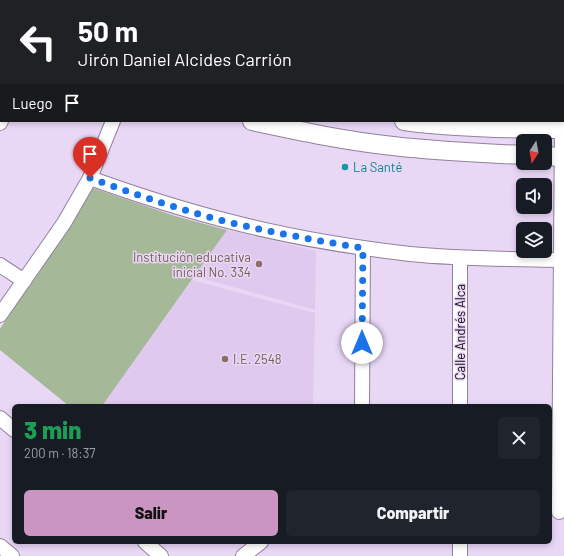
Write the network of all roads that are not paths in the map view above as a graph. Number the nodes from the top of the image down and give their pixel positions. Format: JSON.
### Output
{"nodes":[{"id":1,"x":113,"y":122,"type":"edge"},
{"id":2,"x":257,"y":122,"type":"edge"},
{"id":3,"x":411,"y":122,"type":"edge"},
{"id":4,"x":563,"y":126,"type":"edge"},
{"id":5,"x":516,"y":155,"type":"edge"},
{"id":6,"x":557,"y":156,"type":"edge"},
{"id":7,"x":90,"y":178,"type":"junction"},
{"id":8,"x":363,"y":248,"type":"junction"},
{"id":9,"x":460,"y":258,"type":"junction"},
{"id":10,"x":561,"y":260,"type":"junction"},
{"id":11,"x":0,"y":265,"type":"edge"},
{"id":12,"x":24,"y":281,"type":"junction"},
{"id":13,"x":0,"y":315,"type":"edge"},
{"id":14,"x":362,"y":404,"type":"edge"},
{"id":15,"x":460,"y":404,"type":"edge"},
{"id":16,"x":0,"y":418,"type":"edge"},
{"id":17,"x":12,"y":428,"type":"edge"},
{"id":18,"x":558,"y":512,"type":"edge"},
{"id":19,"x":147,"y":544,"type":"edge"},
{"id":20,"x":258,"y":544,"type":"edge"},
{"id":21,"x":460,"y":544,"type":"edge"},
{"id":22,"x":0,"y":546,"type":"edge"},
{"id":23,"x":12,"y":556,"type":"edge"},
{"id":24,"x":161,"y":556,"type":"edge"},
{"id":25,"x":243,"y":556,"type":"edge"},
{"id":26,"x":460,"y":556,"type":"edge"}],
"edges":[{"from":1,"to":7,"type":"street"},
{"from":2,"to":5,"type":"main road"},
{"from":3,"to":4,"type":"main road"},
{"from":4,"to":6,"type":"street"},
{"from":6,"to":10,"type":"street"},
{"from":7,"to":8,"type":"street"},
{"from":7,"to":12,"type":"street"},
{"from":8,"to":9,"type":"street"},
{"from":8,"to":14,"type":"street"},
{"from":9,"to":10,"type":"street"},
{"from":9,"to":15,"type":"street","name":"Calle Andrés Alca"},
{"from":10,"to":18,"type":"street"},
{"from":11,"to":12,"type":"street"},
{"from":12,"to":13,"type":"street"},
{"from":16,"to":17,"type":"street"},
{"from":19,"to":24,"type":"street"},
{"from":20,"to":25,"type":"street"},
{"from":21,"to":26,"type":"street"},
{"from":22,"to":23,"type":"street"}]}
